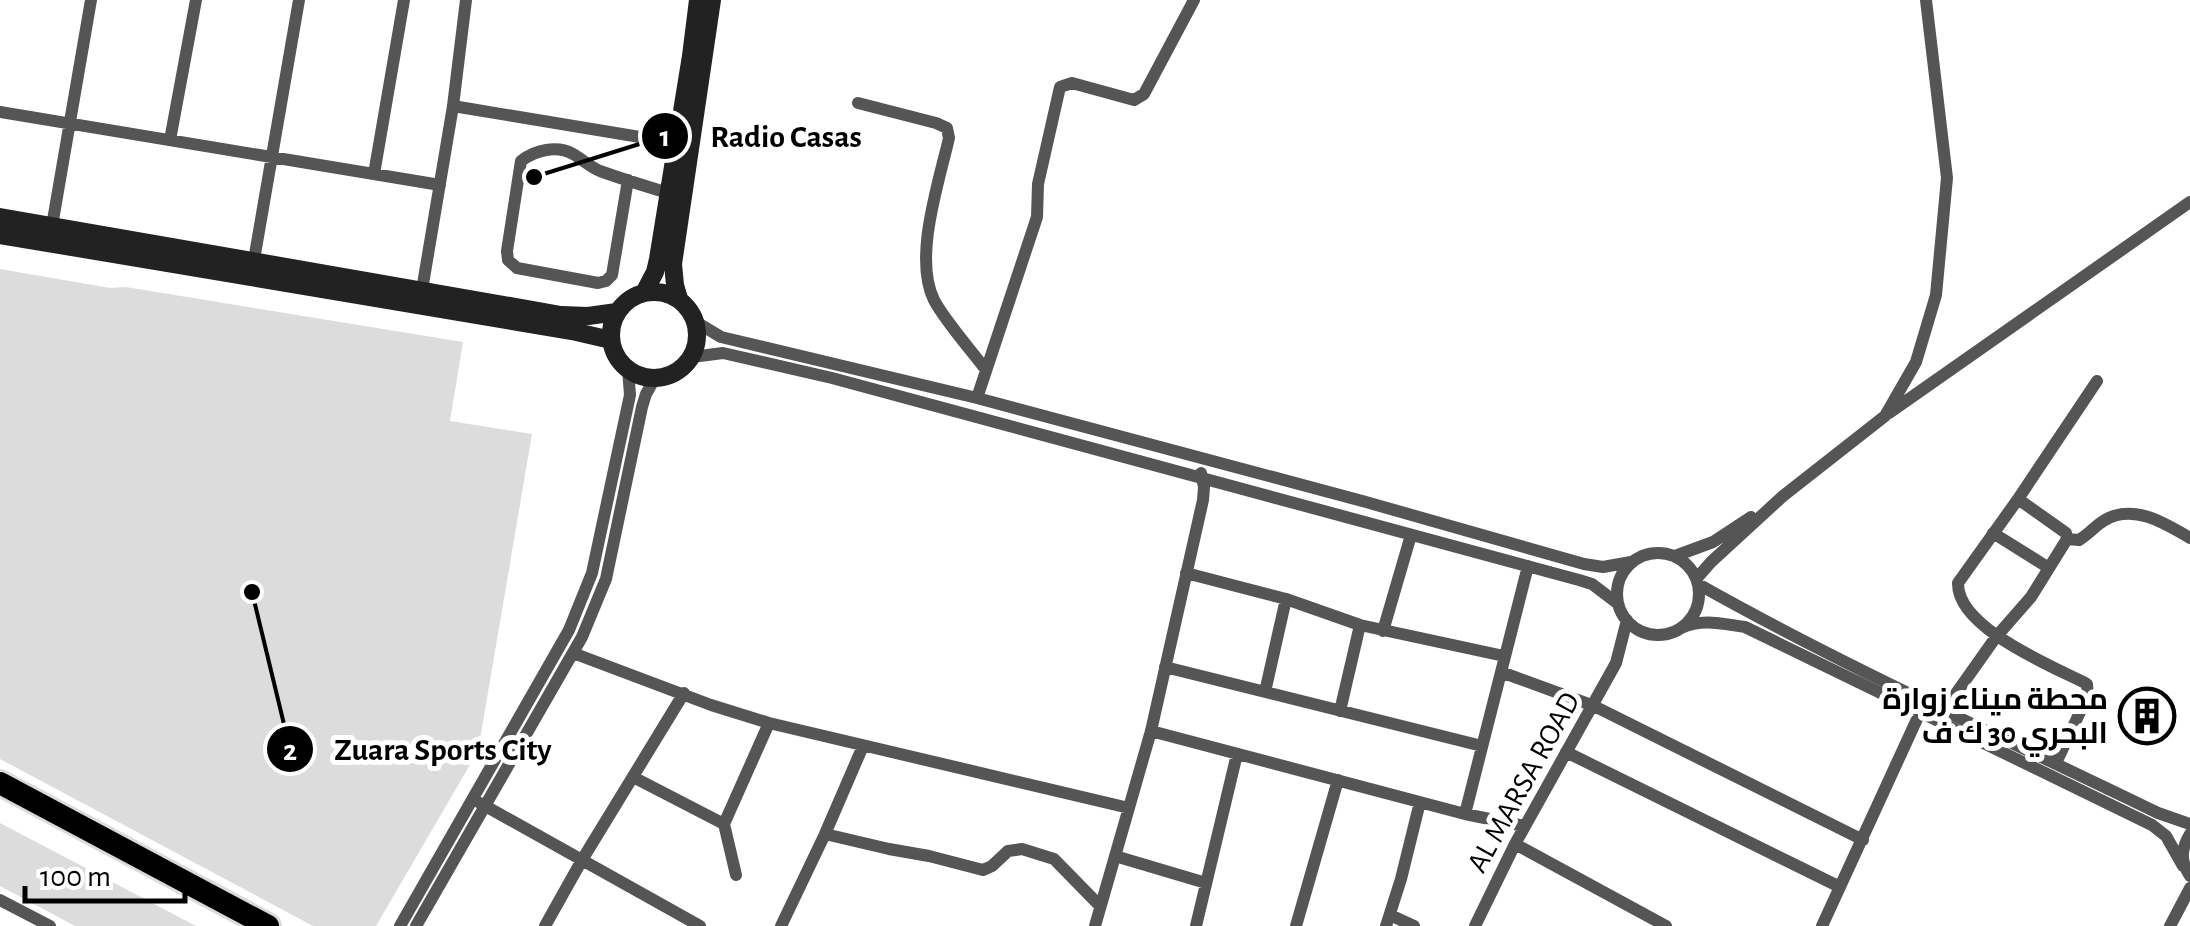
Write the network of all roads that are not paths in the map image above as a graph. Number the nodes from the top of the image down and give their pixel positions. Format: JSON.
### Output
{"nodes":[{"id":1,"x":91,"y":0,"type":"edge"},
{"id":2,"x":196,"y":0,"type":"edge"},
{"id":3,"x":299,"y":0,"type":"edge"},
{"id":4,"x":404,"y":0,"type":"edge"},
{"id":5,"x":466,"y":0,"type":"edge"},
{"id":6,"x":700,"y":0,"type":"edge"},
{"id":7,"x":1194,"y":0,"type":"edge"},
{"id":8,"x":1926,"y":0,"type":"edge"},
{"id":9,"x":712,"y":1,"type":"edge"},
{"id":10,"x":858,"y":103,"type":"dead end"},
{"id":11,"x":453,"y":106,"type":"junction"},
{"id":12,"x":0,"y":112,"type":"edge"},
{"id":13,"x":71,"y":124,"type":"junction"},
{"id":14,"x":170,"y":140,"type":"junction"},
{"id":15,"x":676,"y":143,"type":"junction"},
{"id":16,"x":272,"y":157,"type":"junction"},
{"id":17,"x":374,"y":174,"type":"junction"},
{"id":18,"x":628,"y":180,"type":"junction"},
{"id":19,"x":440,"y":185,"type":"junction"},
{"id":20,"x":668,"y":193,"type":"junction"},
{"id":21,"x":2190,"y":202,"type":"edge"},
{"id":22,"x":0,"y":217,"type":"edge"},
{"id":23,"x":52,"y":226,"type":"junction"},
{"id":24,"x":0,"y":235,"type":"edge"},
{"id":25,"x":254,"y":260,"type":"junction"},
{"id":26,"x":292,"y":275,"type":"junction"},
{"id":27,"x":422,"y":290,"type":"junction"},
{"id":28,"x":644,"y":293,"type":"junction"},
{"id":29,"x":679,"y":299,"type":"junction"},
{"id":30,"x":617,"y":312,"type":"junction"},
{"id":31,"x":696,"y":322,"type":"junction"},
{"id":32,"x":611,"y":340,"type":"junction"},
{"id":33,"x":692,"y":356,"type":"junction"},
{"id":34,"x":628,"y":369,"type":"junction"},
{"id":35,"x":986,"y":370,"type":"junction"},
{"id":36,"x":655,"y":378,"type":"junction"},
{"id":37,"x":2098,"y":381,"type":"dead end"},
{"id":38,"x":977,"y":398,"type":"junction"},
{"id":39,"x":1885,"y":416,"type":"junction"},
{"id":40,"x":1203,"y":459,"type":"junction"},
{"id":41,"x":1201,"y":478,"type":"junction"},
{"id":42,"x":1783,"y":496,"type":"junction"},
{"id":43,"x":2018,"y":499,"type":"junction"},
{"id":44,"x":1994,"y":533,"type":"junction"},
{"id":45,"x":1411,"y":535,"type":"junction"},
{"id":46,"x":2190,"y":538,"type":"edge"},
{"id":47,"x":2066,"y":539,"type":"junction"},
{"id":48,"x":1675,"y":556,"type":"junction"},
{"id":49,"x":1631,"y":562,"type":"junction"},
{"id":50,"x":1528,"y":566,"type":"junction"},
{"id":51,"x":2049,"y":568,"type":"junction"},
{"id":52,"x":1186,"y":573,"type":"junction"},
{"id":53,"x":1697,"y":581,"type":"junction"},
{"id":54,"x":587,"y":586,"type":"junction"},
{"id":55,"x":601,"y":593,"type":"junction"},
{"id":56,"x":1286,"y":598,"type":"junction"},
{"id":57,"x":1618,"y":603,"type":"junction"},
{"id":58,"x":1626,"y":620,"type":"junction"},
{"id":59,"x":1360,"y":626,"type":"junction"},
{"id":60,"x":1682,"y":628,"type":"junction"},
{"id":61,"x":1383,"y":630,"type":"junction"},
{"id":62,"x":1650,"y":634,"type":"junction"},
{"id":63,"x":1996,"y":637,"type":"junction"},
{"id":64,"x":573,"y":653,"type":"junction"},
{"id":65,"x":1504,"y":656,"type":"junction"},
{"id":66,"x":1616,"y":663,"type":"junction"},
{"id":67,"x":1164,"y":667,"type":"junction"},
{"id":68,"x":1501,"y":672,"type":"junction"},
{"id":69,"x":1264,"y":692,"type":"junction"},
{"id":70,"x":684,"y":694,"type":"junction"},
{"id":71,"x":1594,"y":706,"type":"junction"},
{"id":72,"x":1923,"y":706,"type":"junction"},
{"id":73,"x":1945,"y":710,"type":"junction"},
{"id":74,"x":1340,"y":711,"type":"junction"},
{"id":75,"x":769,"y":724,"type":"junction"},
{"id":76,"x":1150,"y":731,"type":"junction"},
{"id":77,"x":864,"y":746,"type":"junction"},
{"id":78,"x":1482,"y":746,"type":"junction"},
{"id":79,"x":1566,"y":752,"type":"junction"},
{"id":80,"x":1237,"y":754,"type":"junction"},
{"id":81,"x":2056,"y":764,"type":"junction"},
{"id":82,"x":633,"y":776,"type":"junction"},
{"id":83,"x":1338,"y":780,"type":"junction"},
{"id":84,"x":0,"y":783,"type":"edge"},
{"id":85,"x":472,"y":798,"type":"junction"},
{"id":86,"x":0,"y":800,"type":"edge"},
{"id":87,"x":1420,"y":802,"type":"junction"},
{"id":88,"x":486,"y":806,"type":"junction"},
{"id":89,"x":1128,"y":808,"type":"junction"},
{"id":90,"x":1465,"y":814,"type":"junction"},
{"id":91,"x":724,"y":824,"type":"junction"},
{"id":92,"x":2190,"y":824,"type":"edge"},
{"id":93,"x":1524,"y":826,"type":"junction"},
{"id":94,"x":825,"y":834,"type":"junction"},
{"id":95,"x":2190,"y":834,"type":"edge"},
{"id":96,"x":1863,"y":840,"type":"junction"},
{"id":97,"x":1514,"y":844,"type":"junction"},
{"id":98,"x":1115,"y":856,"type":"junction"},
{"id":99,"x":582,"y":860,"type":"junction"},
{"id":100,"x":2187,"y":871,"type":"edge"},
{"id":101,"x":736,"y":874,"type":"dead end"},
{"id":102,"x":1206,"y":883,"type":"junction"},
{"id":103,"x":1840,"y":886,"type":"junction"},
{"id":104,"x":2190,"y":888,"type":"edge"},
{"id":105,"x":0,"y":900,"type":"edge"},
{"id":106,"x":1100,"y":906,"type":"junction"},
{"id":107,"x":1388,"y":921,"type":"edge"},
{"id":108,"x":44,"y":925,"type":"edge"},
{"id":109,"x":1300,"y":925,"type":"edge"},
{"id":110,"x":237,"y":926,"type":"edge"},
{"id":111,"x":268,"y":926,"type":"edge"},
{"id":112,"x":400,"y":926,"type":"edge"},
{"id":113,"x":416,"y":926,"type":"edge"},
{"id":114,"x":545,"y":926,"type":"edge"},
{"id":115,"x":700,"y":926,"type":"edge"},
{"id":116,"x":781,"y":926,"type":"edge"},
{"id":117,"x":1094,"y":926,"type":"edge"},
{"id":118,"x":1196,"y":926,"type":"edge"},
{"id":119,"x":1414,"y":926,"type":"edge"},
{"id":120,"x":1474,"y":926,"type":"edge"},
{"id":121,"x":1666,"y":926,"type":"edge"},
{"id":122,"x":1822,"y":926,"type":"edge"},
{"id":123,"x":2170,"y":926,"type":"edge"}],
"edges":[{"from":1,"to":13,"type":"street"},
{"from":2,"to":14,"type":"street"},
{"from":3,"to":16,"type":"street"},
{"from":4,"to":17,"type":"street"},
{"from":5,"to":11,"type":"street"},
{"from":6,"to":9,"type":"street"},
{"from":6,"to":15,"type":"street"},
{"from":7,"to":35,"type":"street"},
{"from":8,"to":39,"type":"street"},
{"from":9,"to":29,"type":"street"},
{"from":10,"to":35,"type":"street"},
{"from":11,"to":15,"type":"street"},
{"from":11,"to":19,"type":"street"},
{"from":12,"to":13,"type":"street"},
{"from":13,"to":14,"type":"street"},
{"from":13,"to":23,"type":"street"},
{"from":14,"to":16,"type":"street"},
{"from":15,"to":20,"type":"street"},
{"from":16,"to":17,"type":"street"},
{"from":16,"to":25,"type":"street"},
{"from":17,"to":19,"type":"street"},
{"from":18,"to":18,"type":"street"},
{"from":18,"to":20,"type":"street"},
{"from":19,"to":27,"type":"street"},
{"from":20,"to":28,"type":"street"},
{"from":21,"to":39,"type":"street"},
{"from":22,"to":23,"type":"street"},
{"from":23,"to":25,"type":"street"},
{"from":24,"to":26,"type":"street"},
{"from":25,"to":26,"type":"street"},
{"from":26,"to":27,"type":"street"},
{"from":26,"to":32,"type":"street"},
{"from":27,"to":30,"type":"street"},
{"from":28,"to":29,"type":"street"},
{"from":28,"to":30,"type":"street"},
{"from":29,"to":31,"type":"street"},
{"from":30,"to":32,"type":"street"},
{"from":31,"to":33,"type":"street"},
{"from":31,"to":38,"type":"street"},
{"from":32,"to":34,"type":"street"},
{"from":33,"to":36,"type":"street"},
{"from":33,"to":41,"type":"street"},
{"from":34,"to":36,"type":"street"},
{"from":34,"to":54,"type":"street"},
{"from":35,"to":38,"type":"street"},
{"from":36,"to":55,"type":"street"},
{"from":37,"to":43,"type":"street"},
{"from":38,"to":40,"type":"street"},
{"from":39,"to":42,"type":"street"},
{"from":40,"to":41,"type":"street"},
{"from":40,"to":49,"type":"street"},
{"from":41,"to":45,"type":"street"},
{"from":41,"to":52,"type":"street"},
{"from":42,"to":48,"type":"street"},
{"from":42,"to":53,"type":"street"},
{"from":43,"to":44,"type":"street"},
{"from":43,"to":47,"type":"street"},
{"from":44,"to":51,"type":"street"},
{"from":44,"to":63,"type":"street"},
{"from":45,"to":50,"type":"street"},
{"from":45,"to":61,"type":"street"},
{"from":46,"to":47,"type":"street"},
{"from":47,"to":51,"type":"street"},
{"from":48,"to":49,"type":"street"},
{"from":48,"to":53,"type":"street"},
{"from":49,"to":57,"type":"street"},
{"from":50,"to":57,"type":"street"},
{"from":50,"to":65,"type":"street"},
{"from":51,"to":63,"type":"street"},
{"from":52,"to":56,"type":"street"},
{"from":52,"to":67,"type":"street"},
{"from":53,"to":60,"type":"street"},
{"from":53,"to":72,"type":"street"},
{"from":54,"to":55,"type":"street"},
{"from":54,"to":85,"type":"street"},
{"from":55,"to":64,"type":"street"},
{"from":56,"to":59,"type":"street"},
{"from":56,"to":69,"type":"street"},
{"from":57,"to":58,"type":"street"},
{"from":58,"to":62,"type":"street"},
{"from":58,"to":66,"type":"street","name":"AL MARSA ROAD"},
{"from":59,"to":61,"type":"street"},
{"from":59,"to":74,"type":"street"},
{"from":60,"to":62,"type":"street"},
{"from":60,"to":72,"type":"street"},
{"from":61,"to":65,"type":"street"},
{"from":62,"to":66,"type":"street","name":"AL MARSA ROAD"},
{"from":63,"to":73,"type":"street"},
{"from":63,"to":81,"type":"street"},
{"from":64,"to":70,"type":"street"},
{"from":64,"to":88,"type":"street"},
{"from":65,"to":68,"type":"street"},
{"from":66,"to":71,"type":"street","name":"AL MARSA ROAD"},
{"from":67,"to":69,"type":"street"},
{"from":67,"to":76,"type":"street"},
{"from":68,"to":71,"type":"street"},
{"from":68,"to":78,"type":"street"},
{"from":69,"to":74,"type":"street"},
{"from":70,"to":75,"type":"street"},
{"from":70,"to":82,"type":"street"},
{"from":71,"to":79,"type":"street","name":"AL MARSA ROAD"},
{"from":71,"to":96,"type":"street"},
{"from":72,"to":73,"type":"street"},
{"from":72,"to":96,"type":"street"},
{"from":72,"to":100,"type":"street"},
{"from":73,"to":81,"type":"street"},
{"from":74,"to":78,"type":"street"},
{"from":75,"to":77,"type":"street"},
{"from":75,"to":91,"type":"street"},
{"from":76,"to":80,"type":"street"},
{"from":76,"to":89,"type":"street"},
{"from":77,"to":89,"type":"street"},
{"from":77,"to":94,"type":"street"},
{"from":78,"to":90,"type":"street"},
{"from":79,"to":93,"type":"street","name":"AL MARSA ROAD"},
{"from":79,"to":103,"type":"street"},
{"from":80,"to":83,"type":"street"},
{"from":80,"to":102,"type":"street"},
{"from":81,"to":92,"type":"street"},
{"from":82,"to":91,"type":"street"},
{"from":82,"to":99,"type":"street"},
{"from":83,"to":87,"type":"street"},
{"from":83,"to":109,"type":"street"},
{"from":84,"to":111,"type":"highway"},
{"from":85,"to":88,"type":"street"},
{"from":85,"to":112,"type":"street"},
{"from":86,"to":110,"type":"highway"},
{"from":87,"to":90,"type":"street"},
{"from":87,"to":107,"type":"street"},
{"from":88,"to":99,"type":"street"},
{"from":88,"to":113,"type":"street"},
{"from":89,"to":98,"type":"street"},
{"from":90,"to":93,"type":"street"},
{"from":91,"to":101,"type":"street"},
{"from":93,"to":97,"type":"street","name":"AL MARSA ROAD"},
{"from":94,"to":106,"type":"street"},
{"from":94,"to":116,"type":"street"},
{"from":95,"to":100,"type":"street"},
{"from":96,"to":103,"type":"street"},
{"from":97,"to":120,"type":"street","name":"AL MARSA ROAD"},
{"from":97,"to":121,"type":"street"},
{"from":98,"to":102,"type":"street"},
{"from":98,"to":106,"type":"street"},
{"from":99,"to":114,"type":"street"},
{"from":99,"to":115,"type":"street"},
{"from":102,"to":118,"type":"street"},
{"from":103,"to":122,"type":"street"},
{"from":104,"to":123,"type":"street"},
{"from":105,"to":108,"type":"street"},
{"from":106,"to":117,"type":"street"},
{"from":107,"to":119,"type":"street"}]}
